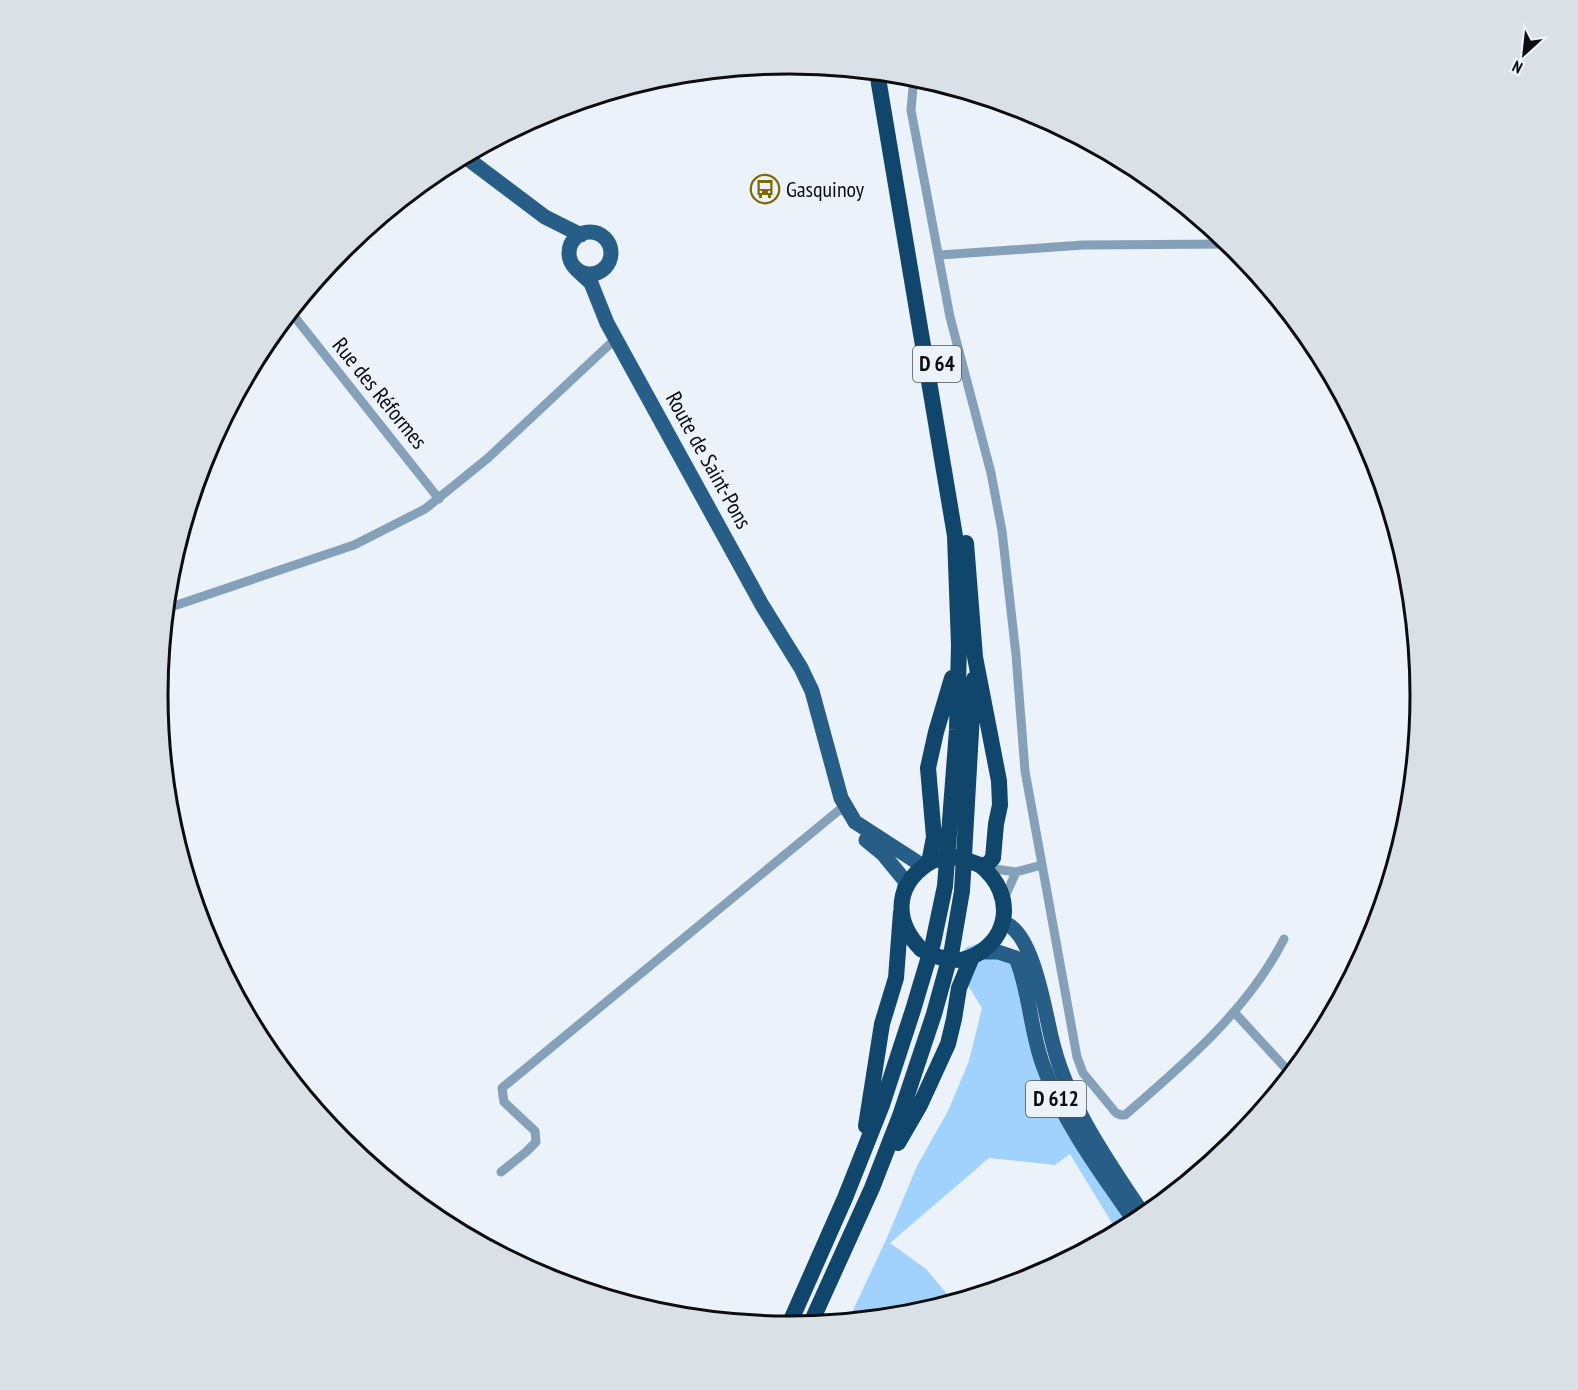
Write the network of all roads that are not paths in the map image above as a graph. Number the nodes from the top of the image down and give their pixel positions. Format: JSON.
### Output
{"nodes":[{"id":1,"x":878,"y":80,"type":"edge"},
{"id":2,"x":889,"y":82,"type":"edge"},
{"id":3,"x":913,"y":86,"type":"edge"},
{"id":4,"x":471,"y":161,"type":"edge"},
{"id":5,"x":545,"y":217,"type":"junction"},
{"id":6,"x":581,"y":235,"type":"junction"},
{"id":7,"x":1216,"y":244,"type":"edge"},
{"id":8,"x":569,"y":250,"type":"junction"},
{"id":9,"x":940,"y":255,"type":"junction"},
{"id":10,"x":576,"y":269,"type":"junction"},
{"id":11,"x":604,"y":269,"type":"junction"},
{"id":12,"x":295,"y":318,"type":"edge"},
{"id":13,"x":617,"y":338,"type":"junction"},
{"id":14,"x":439,"y":499,"type":"junction"},
{"id":15,"x":174,"y":606,"type":"edge"},
{"id":16,"x":959,"y":645,"type":"junction"},
{"id":17,"x":975,"y":657,"type":"junction"},
{"id":18,"x":842,"y":810,"type":"junction"},
{"id":19,"x":929,"y":863,"type":"junction"},
{"id":20,"x":1042,"y":865,"type":"junction"},
{"id":21,"x":985,"y":869,"type":"junction"},
{"id":22,"x":1016,"y":872,"type":"junction"},
{"id":23,"x":1004,"y":899,"type":"junction"},
{"id":24,"x":902,"y":904,"type":"junction"},
{"id":25,"x":1003,"y":922,"type":"junction"},
{"id":26,"x":1284,"y":939,"type":"dead end"},
{"id":27,"x":971,"y":956,"type":"junction"},
{"id":28,"x":1234,"y":1012,"type":"junction"},
{"id":29,"x":1286,"y":1068,"type":"edge"},
{"id":30,"x":501,"y":1172,"type":"dead end"},
{"id":31,"x":872,"y":1188,"type":"junction"},
{"id":32,"x":844,"y":1198,"type":"junction"},
{"id":33,"x":1139,"y":1209,"type":"edge"},
{"id":34,"x":1130,"y":1214,"type":"edge"},
{"id":35,"x":814,"y":1315,"type":"edge"},
{"id":36,"x":793,"y":1316,"type":"edge"}],
"edges":[{"from":1,"to":16,"type":"highway","number":"D 64"},
{"from":2,"to":17,"type":"highway","number":"D 64"},
{"from":3,"to":9,"type":"street"},
{"from":4,"to":5,"type":"main road"},
{"from":5,"to":6,"type":"main road"},
{"from":5,"to":8,"type":"main road"},
{"from":6,"to":8,"type":"main road"},
{"from":6,"to":11,"type":"main road"},
{"from":7,"to":9,"type":"street"},
{"from":8,"to":10,"type":"main road"},
{"from":9,"to":20,"type":"street"},
{"from":10,"to":11,"type":"main road"},
{"from":10,"to":13,"type":"main road","name":"Route de Saint-Pons"},
{"from":11,"to":13,"type":"main road","name":"Route de Saint-Pons"},
{"from":12,"to":14,"type":"street","name":"Rue des Réformes"},
{"from":13,"to":14,"type":"street"},
{"from":13,"to":18,"type":"main road","name":"Route de Saint-Pons"},
{"from":14,"to":15,"type":"street"},
{"from":16,"to":19,"type":"highway","number":"D 64"},
{"from":16,"to":32,"type":"highway"},
{"from":17,"to":21,"type":"highway","number":"D 64"},
{"from":17,"to":31,"type":"highway"},
{"from":18,"to":19,"type":"main road","name":"Route de Saint-Pons"},
{"from":18,"to":24,"type":"main road","name":"Route de Saint-Pons"},
{"from":18,"to":30,"type":"street"},
{"from":19,"to":21,"type":"highway","bridge":true},
{"from":19,"to":24,"type":"highway"},
{"from":20,"to":22,"type":"street"},
{"from":20,"to":28,"type":"street"},
{"from":21,"to":22,"type":"street"},
{"from":21,"to":23,"type":"highway"},
{"from":22,"to":23,"type":"street"},
{"from":23,"to":25,"type":"highway"},
{"from":24,"to":27,"type":"highway","bridge":true},
{"from":24,"to":32,"type":"highway"},
{"from":25,"to":27,"type":"highway"},
{"from":25,"to":33,"type":"main road","number":"D 612"},
{"from":26,"to":28,"type":"street"},
{"from":27,"to":31,"type":"highway"},
{"from":27,"to":34,"type":"main road","number":"D 612"},
{"from":28,"to":29,"type":"street"},
{"from":31,"to":35,"type":"highway"},
{"from":32,"to":36,"type":"highway"}]}
